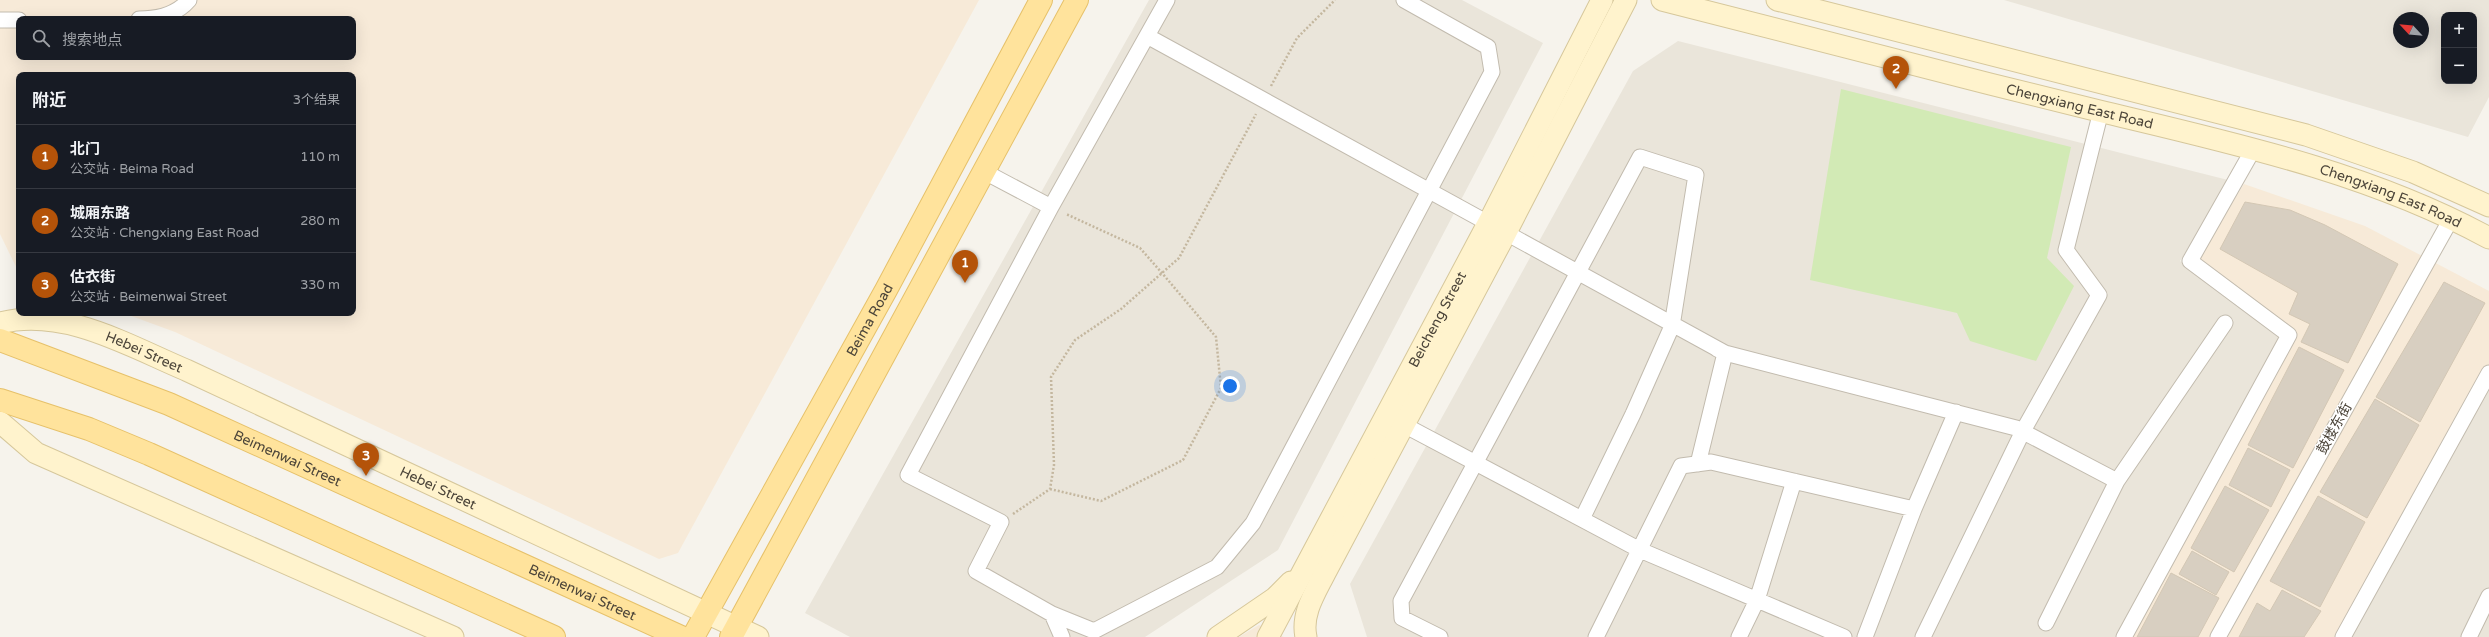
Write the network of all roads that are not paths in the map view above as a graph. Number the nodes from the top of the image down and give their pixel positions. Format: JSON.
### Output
{"nodes":[{"id":1,"x":190,"y":0,"type":"edge"},
{"id":2,"x":1041,"y":0,"type":"edge"},
{"id":3,"x":1077,"y":0,"type":"edge"},
{"id":4,"x":1167,"y":0,"type":"edge"},
{"id":5,"x":1404,"y":0,"type":"edge"},
{"id":6,"x":1602,"y":0,"type":"edge"},
{"id":7,"x":1626,"y":0,"type":"edge"},
{"id":8,"x":1662,"y":0,"type":"edge"},
{"id":9,"x":1777,"y":0,"type":"edge"},
{"id":10,"x":164,"y":16,"type":"edge"},
{"id":11,"x":0,"y":20,"type":"edge"},
{"id":12,"x":16,"y":20,"type":"edge"},
{"id":13,"x":1147,"y":36,"type":"junction"},
{"id":14,"x":1001,"y":74,"type":"junction"},
{"id":15,"x":1029,"y":88,"type":"junction"},
{"id":16,"x":2101,"y":111,"type":"junction"},
{"id":17,"x":2254,"y":148,"type":"junction"},
{"id":18,"x":983,"y":171,"type":"junction"},
{"id":19,"x":1430,"y":190,"type":"junction"},
{"id":20,"x":2487,"y":201,"type":"edge"},
{"id":21,"x":1051,"y":207,"type":"junction"},
{"id":22,"x":2451,"y":219,"type":"junction"},
{"id":23,"x":2471,"y":228,"type":"junction"},
{"id":24,"x":1496,"y":229,"type":"junction"},
{"id":25,"x":2489,"y":238,"type":"edge"},
{"id":26,"x":1576,"y":275,"type":"junction"},
{"id":27,"x":0,"y":323,"type":"edge"},
{"id":28,"x":2225,"y":323,"type":"dead end"},
{"id":29,"x":1672,"y":325,"type":"junction"},
{"id":30,"x":0,"y":340,"type":"edge"},
{"id":31,"x":1725,"y":353,"type":"junction"},
{"id":32,"x":2489,"y":373,"type":"edge"},
{"id":33,"x":0,"y":400,"type":"edge"},
{"id":34,"x":1956,"y":412,"type":"junction"},
{"id":35,"x":0,"y":422,"type":"edge"},
{"id":36,"x":1404,"y":425,"type":"junction"},
{"id":37,"x":2023,"y":431,"type":"junction"},
{"id":38,"x":1475,"y":462,"type":"junction"},
{"id":39,"x":1698,"y":464,"type":"junction"},
{"id":40,"x":1794,"y":481,"type":"junction"},
{"id":41,"x":2117,"y":481,"type":"junction"},
{"id":42,"x":1914,"y":509,"type":"junction"},
{"id":43,"x":1582,"y":519,"type":"junction"},
{"id":44,"x":1640,"y":550,"type":"junction"},
{"id":45,"x":1305,"y":565,"type":"junction"},
{"id":46,"x":2489,"y":596,"type":"edge"},
{"id":47,"x":1757,"y":600,"type":"junction"},
{"id":48,"x":707,"y":612,"type":"junction"},
{"id":49,"x":1052,"y":614,"type":"junction"},
{"id":50,"x":2046,"y":623,"type":"dead end"},
{"id":51,"x":734,"y":632,"type":"edge"},
{"id":52,"x":453,"y":637,"type":"edge"},
{"id":53,"x":554,"y":637,"type":"edge"},
{"id":54,"x":681,"y":637,"type":"edge"},
{"id":55,"x":693,"y":637,"type":"edge"},
{"id":56,"x":758,"y":637,"type":"edge"},
{"id":57,"x":1062,"y":637,"type":"edge"},
{"id":58,"x":1218,"y":637,"type":"edge"},
{"id":59,"x":1268,"y":637,"type":"edge"},
{"id":60,"x":1306,"y":637,"type":"edge"},
{"id":61,"x":1440,"y":637,"type":"edge"},
{"id":62,"x":1596,"y":637,"type":"edge"},
{"id":63,"x":1739,"y":637,"type":"edge"},
{"id":64,"x":1844,"y":637,"type":"edge"},
{"id":65,"x":1865,"y":637,"type":"edge"},
{"id":66,"x":1923,"y":637,"type":"edge"},
{"id":67,"x":2124,"y":637,"type":"edge"},
{"id":68,"x":2218,"y":637,"type":"edge"},
{"id":69,"x":2343,"y":637,"type":"edge"},
{"id":70,"x":2469,"y":637,"type":"edge"}],
"edges":[{"from":1,"to":10,"type":"street"},
{"from":2,"to":14,"type":"main road","name":"Beima Road"},
{"from":3,"to":15,"type":"main road","name":"Beima Road"},
{"from":4,"to":13,"type":"street"},
{"from":5,"to":19,"type":"street"},
{"from":6,"to":24,"type":"street","name":"Beicheng Street"},
{"from":7,"to":24,"type":"street","name":"Beicheng Street"},
{"from":8,"to":16,"type":"street","name":"Chengxiang East Road"},
{"from":9,"to":20,"type":"street","name":"Chengxiang East Road"},
{"from":11,"to":12,"type":"street"},
{"from":13,"to":19,"type":"street"},
{"from":13,"to":21,"type":"street"},
{"from":14,"to":15,"type":"main road"},
{"from":14,"to":48,"type":"main road","name":"Beima Road"},
{"from":15,"to":18,"type":"main road","name":"Beima Road"},
{"from":16,"to":17,"type":"street","name":"Chengxiang East Road"},
{"from":16,"to":37,"type":"street"},
{"from":17,"to":22,"type":"street","name":"Chengxiang East Road"},
{"from":17,"to":67,"type":"street"},
{"from":18,"to":21,"type":"street"},
{"from":18,"to":51,"type":"main road","name":"Beima Road"},
{"from":19,"to":24,"type":"street"},
{"from":19,"to":49,"type":"street"},
{"from":20,"to":23,"type":"street"},
{"from":21,"to":49,"type":"street"},
{"from":22,"to":23,"type":"street","name":"Chengxiang East Road"},
{"from":22,"to":68,"type":"street","name":"鼓楼东街"},
{"from":23,"to":25,"type":"street","name":"Chengxiang East Road"},
{"from":24,"to":26,"type":"street"},
{"from":24,"to":36,"type":"street","name":"Beicheng Street"},
{"from":24,"to":45,"type":"street","name":"Beicheng Street"},
{"from":26,"to":29,"type":"street"},
{"from":26,"to":29,"type":"street"},
{"from":26,"to":38,"type":"street"},
{"from":27,"to":48,"type":"street","name":"Hebei Street"},
{"from":28,"to":41,"type":"street"},
{"from":29,"to":31,"type":"street"},
{"from":29,"to":43,"type":"street"},
{"from":30,"to":54,"type":"main road","name":"Beimenwai Street"},
{"from":31,"to":34,"type":"street"},
{"from":31,"to":39,"type":"street"},
{"from":32,"to":69,"type":"street"},
{"from":33,"to":53,"type":"main road"},
{"from":34,"to":37,"type":"street"},
{"from":34,"to":42,"type":"street"},
{"from":35,"to":52,"type":"street"},
{"from":36,"to":38,"type":"street"},
{"from":36,"to":60,"type":"street","name":"Beicheng Street"},
{"from":37,"to":41,"type":"street"},
{"from":37,"to":66,"type":"street"},
{"from":38,"to":43,"type":"street"},
{"from":38,"to":61,"type":"street"},
{"from":39,"to":40,"type":"street"},
{"from":39,"to":44,"type":"street"},
{"from":40,"to":42,"type":"street"},
{"from":40,"to":47,"type":"street"},
{"from":41,"to":50,"type":"street"},
{"from":42,"to":65,"type":"street"},
{"from":43,"to":44,"type":"street"},
{"from":44,"to":47,"type":"street"},
{"from":44,"to":62,"type":"street"},
{"from":45,"to":58,"type":"street"},
{"from":45,"to":59,"type":"street","name":"Beicheng Street"},
{"from":46,"to":70,"type":"street"},
{"from":47,"to":63,"type":"street"},
{"from":47,"to":64,"type":"street"},
{"from":48,"to":51,"type":"street","name":"Hebei Street"},
{"from":48,"to":55,"type":"main road","name":"Beima Road"},
{"from":49,"to":57,"type":"street"},
{"from":51,"to":56,"type":"street","name":"Hebei Street"}]}
